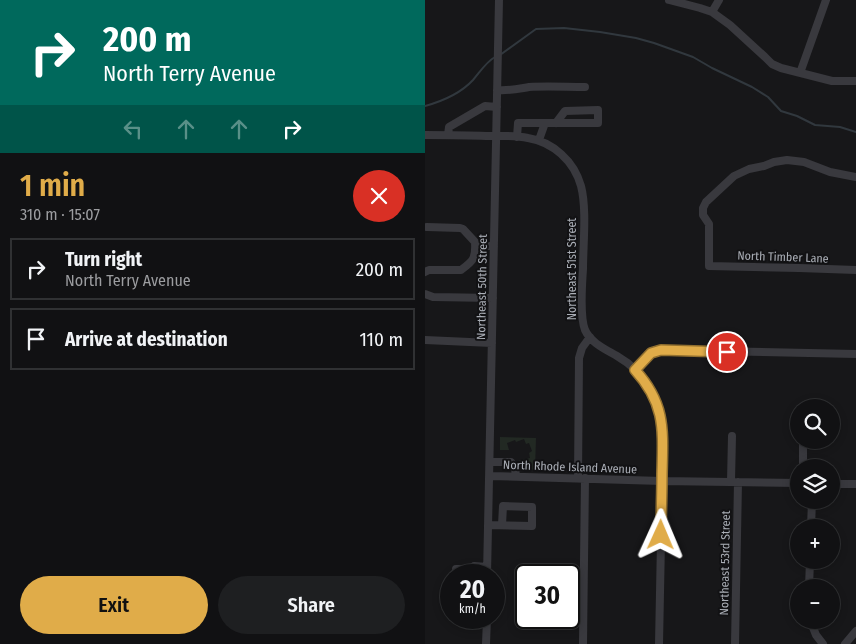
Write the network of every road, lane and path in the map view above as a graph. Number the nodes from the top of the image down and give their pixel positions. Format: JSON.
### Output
{"nodes":[{"id":1,"x":499,"y":0,"type":"edge"},
{"id":2,"x":669,"y":0,"type":"edge"},
{"id":3,"x":719,"y":0,"type":"edge"},
{"id":4,"x":826,"y":0,"type":"edge"},
{"id":5,"x":712,"y":12,"type":"junction"},
{"id":6,"x":801,"y":74,"type":"junction"},
{"id":7,"x":856,"y":80,"type":"edge"},
{"id":8,"x":585,"y":87,"type":"dead end"},
{"id":9,"x":497,"y":90,"type":"junction"},
{"id":10,"x":497,"y":107,"type":"junction"},
{"id":11,"x":556,"y":123,"type":"junction"},
{"id":12,"x":545,"y":124,"type":"junction"},
{"id":13,"x":425,"y":135,"type":"edge"},
{"id":14,"x":448,"y":135,"type":"junction"},
{"id":15,"x":496,"y":136,"type":"junction"},
{"id":16,"x":517,"y":137,"type":"junction"},
{"id":17,"x":539,"y":140,"type":"junction"},
{"id":18,"x":856,"y":177,"type":"edge"},
{"id":19,"x":427,"y":227,"type":"dead end"},
{"id":20,"x":476,"y":246,"type":"junction"},
{"id":21,"x":494,"y":246,"type":"junction"},
{"id":22,"x":856,"y":270,"type":"edge"},
{"id":23,"x":425,"y":272,"type":"edge"},
{"id":24,"x":425,"y":294,"type":"edge"},
{"id":25,"x":493,"y":298,"type":"junction"},
{"id":26,"x":590,"y":337,"type":"junction"},
{"id":27,"x":425,"y":340,"type":"edge"},
{"id":28,"x":492,"y":342,"type":"junction"},
{"id":29,"x":856,"y":354,"type":"edge"},
{"id":30,"x":635,"y":370,"type":"junction"},
{"id":31,"x":732,"y":436,"type":"dead end"},
{"id":32,"x":490,"y":462,"type":"junction"},
{"id":33,"x":490,"y":476,"type":"junction"},
{"id":34,"x":516,"y":476,"type":"junction"},
{"id":35,"x":581,"y":478,"type":"junction"},
{"id":36,"x":662,"y":481,"type":"junction"},
{"id":37,"x":734,"y":482,"type":"junction"},
{"id":38,"x":790,"y":483,"type":"edge"},
{"id":39,"x":840,"y":484,"type":"edge"},
{"id":40,"x":856,"y":484,"type":"edge"},
{"id":41,"x":489,"y":525,"type":"junction"},
{"id":42,"x":502,"y":525,"type":"junction"},
{"id":43,"x":487,"y":564,"type":"edge"},
{"id":44,"x":487,"y":629,"type":"edge"},
{"id":45,"x":814,"y":629,"type":"edge"},
{"id":46,"x":856,"y":632,"type":"edge"},
{"id":47,"x":486,"y":644,"type":"edge"},
{"id":48,"x":583,"y":644,"type":"edge"},
{"id":49,"x":659,"y":644,"type":"edge"},
{"id":50,"x":735,"y":644,"type":"edge"},
{"id":51,"x":823,"y":644,"type":"edge"},
{"id":52,"x":845,"y":644,"type":"edge"}],
"edges":[{"from":1,"to":9,"type":"street","name":"Northeast 50th Street"},
{"from":2,"to":5,"type":"street"},
{"from":3,"to":5,"type":"street"},
{"from":4,"to":6,"type":"street"},
{"from":5,"to":6,"type":"street"},
{"from":6,"to":7,"type":"street"},
{"from":8,"to":9,"type":"street"},
{"from":9,"to":10,"type":"street","name":"Northeast 50th Street"},
{"from":10,"to":14,"type":"street"},
{"from":10,"to":15,"type":"street","name":"Northeast 50th Street"},
{"from":11,"to":11,"type":"street"},
{"from":11,"to":12,"type":"street"},
{"from":12,"to":16,"type":"street"},
{"from":12,"to":17,"type":"street"},
{"from":13,"to":14,"type":"street"},
{"from":14,"to":15,"type":"street"},
{"from":15,"to":16,"type":"street"},
{"from":15,"to":21,"type":"street","name":"Northeast 50th Street"},
{"from":16,"to":17,"type":"street"},
{"from":17,"to":26,"type":"street","name":"Northeast 51st Street"},
{"from":18,"to":22,"type":"street","name":"North Timber Lane"},
{"from":19,"to":20,"type":"street"},
{"from":20,"to":21,"type":"street"},
{"from":20,"to":23,"type":"street"},
{"from":21,"to":25,"type":"street","name":"Northeast 50th Street"},
{"from":24,"to":25,"type":"street"},
{"from":25,"to":28,"type":"street","name":"Northeast 50th Street"},
{"from":26,"to":30,"type":"street"},
{"from":26,"to":35,"type":"street"},
{"from":27,"to":28,"type":"street"},
{"from":28,"to":32,"type":"street","name":"Northeast 50th Street"},
{"from":29,"to":30,"type":"street"},
{"from":30,"to":36,"type":"street"},
{"from":31,"to":37,"type":"street","name":"Northeast 53rd Street"},
{"from":32,"to":33,"type":"street","name":"Northeast 50th Street"},
{"from":32,"to":34,"type":"street"},
{"from":33,"to":34,"type":"street","name":"North Rhode Island Avenue"},
{"from":33,"to":41,"type":"street","name":"Northeast 50th Street"},
{"from":34,"to":35,"type":"street","name":"North Rhode Island Avenue"},
{"from":35,"to":36,"type":"street","name":"North Rhode Island Avenue"},
{"from":35,"to":48,"type":"street"},
{"from":36,"to":37,"type":"street","name":"North Rhode Island Avenue"},
{"from":36,"to":49,"type":"street"},
{"from":37,"to":38,"type":"street","name":"North Rhode Island Avenue"},
{"from":37,"to":50,"type":"street","name":"Northeast 53rd Street"},
{"from":39,"to":40,"type":"street"},
{"from":41,"to":42,"type":"street"},
{"from":41,"to":43,"type":"street","name":"Northeast 50th Street"},
{"from":42,"to":42,"type":"street"},
{"from":44,"to":47,"type":"street"},
{"from":45,"to":51,"type":"street"},
{"from":46,"to":52,"type":"street"}]}
